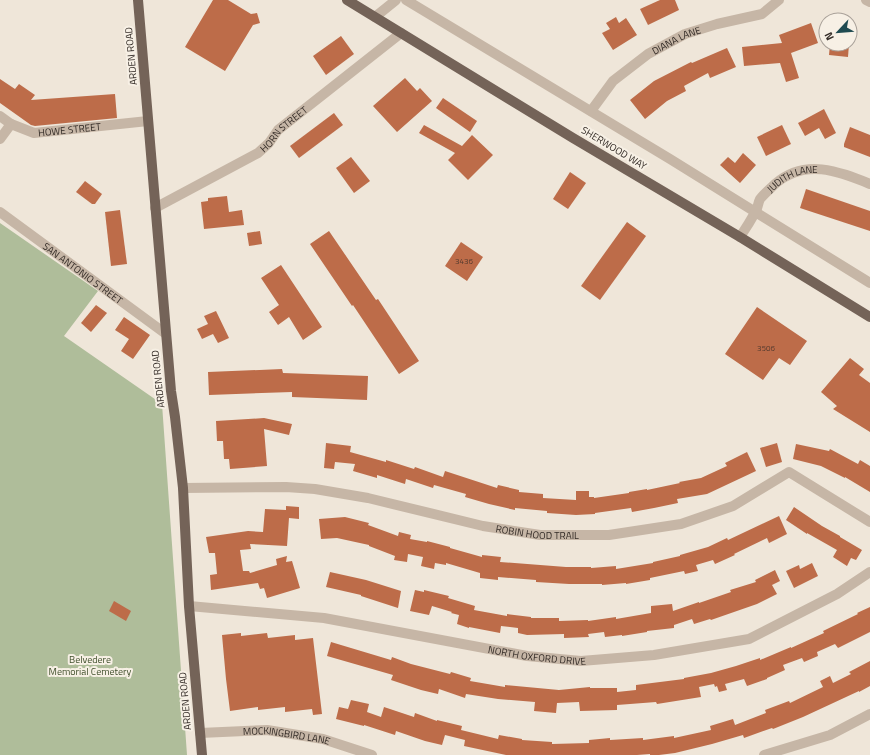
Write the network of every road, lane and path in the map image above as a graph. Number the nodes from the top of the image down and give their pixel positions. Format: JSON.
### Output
{"nodes":[{"id":1,"x":138,"y":0,"type":"edge"},
{"id":2,"x":347,"y":0,"type":"edge"},
{"id":3,"x":396,"y":0,"type":"edge"},
{"id":4,"x":406,"y":0,"type":"edge"},
{"id":5,"x":779,"y":0,"type":"edge"},
{"id":6,"x":866,"y":0,"type":"edge"},
{"id":7,"x":870,"y":2,"type":"edge"},
{"id":8,"x":375,"y":17,"type":"junction"},
{"id":9,"x":401,"y":33,"type":"junction"},
{"id":10,"x":591,"y":111,"type":"junction"},
{"id":11,"x":0,"y":116,"type":"edge"},
{"id":12,"x":148,"y":121,"type":"junction"},
{"id":13,"x":11,"y":124,"type":"junction"},
{"id":14,"x":0,"y":139,"type":"edge"},
{"id":15,"x":870,"y":184,"type":"edge"},
{"id":16,"x":155,"y":208,"type":"junction"},
{"id":17,"x":756,"y":211,"type":"junction"},
{"id":18,"x":0,"y":212,"type":"edge"},
{"id":19,"x":740,"y":237,"type":"junction"},
{"id":20,"x":870,"y":283,"type":"edge"},
{"id":21,"x":870,"y":317,"type":"edge"},
{"id":22,"x":166,"y":334,"type":"junction"},
{"id":23,"x":183,"y":488,"type":"junction"},
{"id":24,"x":870,"y":522,"type":"edge"},
{"id":25,"x":870,"y":572,"type":"edge"},
{"id":26,"x":189,"y":606,"type":"junction"},
{"id":27,"x":870,"y":714,"type":"edge"},
{"id":28,"x":200,"y":733,"type":"junction"},
{"id":29,"x":202,"y":755,"type":"edge"},
{"id":30,"x":372,"y":755,"type":"edge"},
{"id":31,"x":764,"y":755,"type":"edge"}],
"edges":[{"from":1,"to":12,"type":"main road","name":"ARDEN ROAD"},
{"from":2,"to":8,"type":"main road","name":"SHERWOOD WAY"},
{"from":3,"to":8,"type":"street"},
{"from":4,"to":10,"type":"street","name":"SHERWOOD WAY"},
{"from":5,"to":10,"type":"street","name":"DIANA LANE"},
{"from":6,"to":7,"type":"street"},
{"from":8,"to":9,"type":"main road","name":"SHERWOOD WAY"},
{"from":9,"to":16,"type":"street","name":"HORN STREET"},
{"from":9,"to":19,"type":"main road","name":"SHERWOOD WAY"},
{"from":10,"to":17,"type":"street","name":"SHERWOOD WAY"},
{"from":11,"to":13,"type":"street","name":"HOWE STREET"},
{"from":12,"to":13,"type":"street","name":"HOWE STREET"},
{"from":12,"to":16,"type":"main road","name":"ARDEN ROAD"},
{"from":13,"to":14,"type":"street"},
{"from":15,"to":17,"type":"street","name":"JUDITH LANE"},
{"from":16,"to":22,"type":"main road","name":"ARDEN ROAD"},
{"from":17,"to":19,"type":"street","name":"JUDITH LANE"},
{"from":17,"to":20,"type":"street","name":"SHERWOOD WAY"},
{"from":18,"to":22,"type":"street","name":"SAN ANTONIO STREET"},
{"from":19,"to":21,"type":"main road","name":"SHERWOOD WAY"},
{"from":22,"to":23,"type":"main road","name":"ARDEN ROAD"},
{"from":23,"to":24,"type":"street","name":"ROBIN HOOD TRAIL"},
{"from":23,"to":26,"type":"main road","name":"ARDEN ROAD"},
{"from":25,"to":26,"type":"street","name":"NORTH OXFORD DRIVE"},
{"from":26,"to":28,"type":"main road","name":"ARDEN ROAD"},
{"from":27,"to":31,"type":"street"},
{"from":28,"to":29,"type":"main road","name":"ARDEN ROAD"},
{"from":28,"to":30,"type":"street","name":"MOCKINGBIRD LANE"}]}
